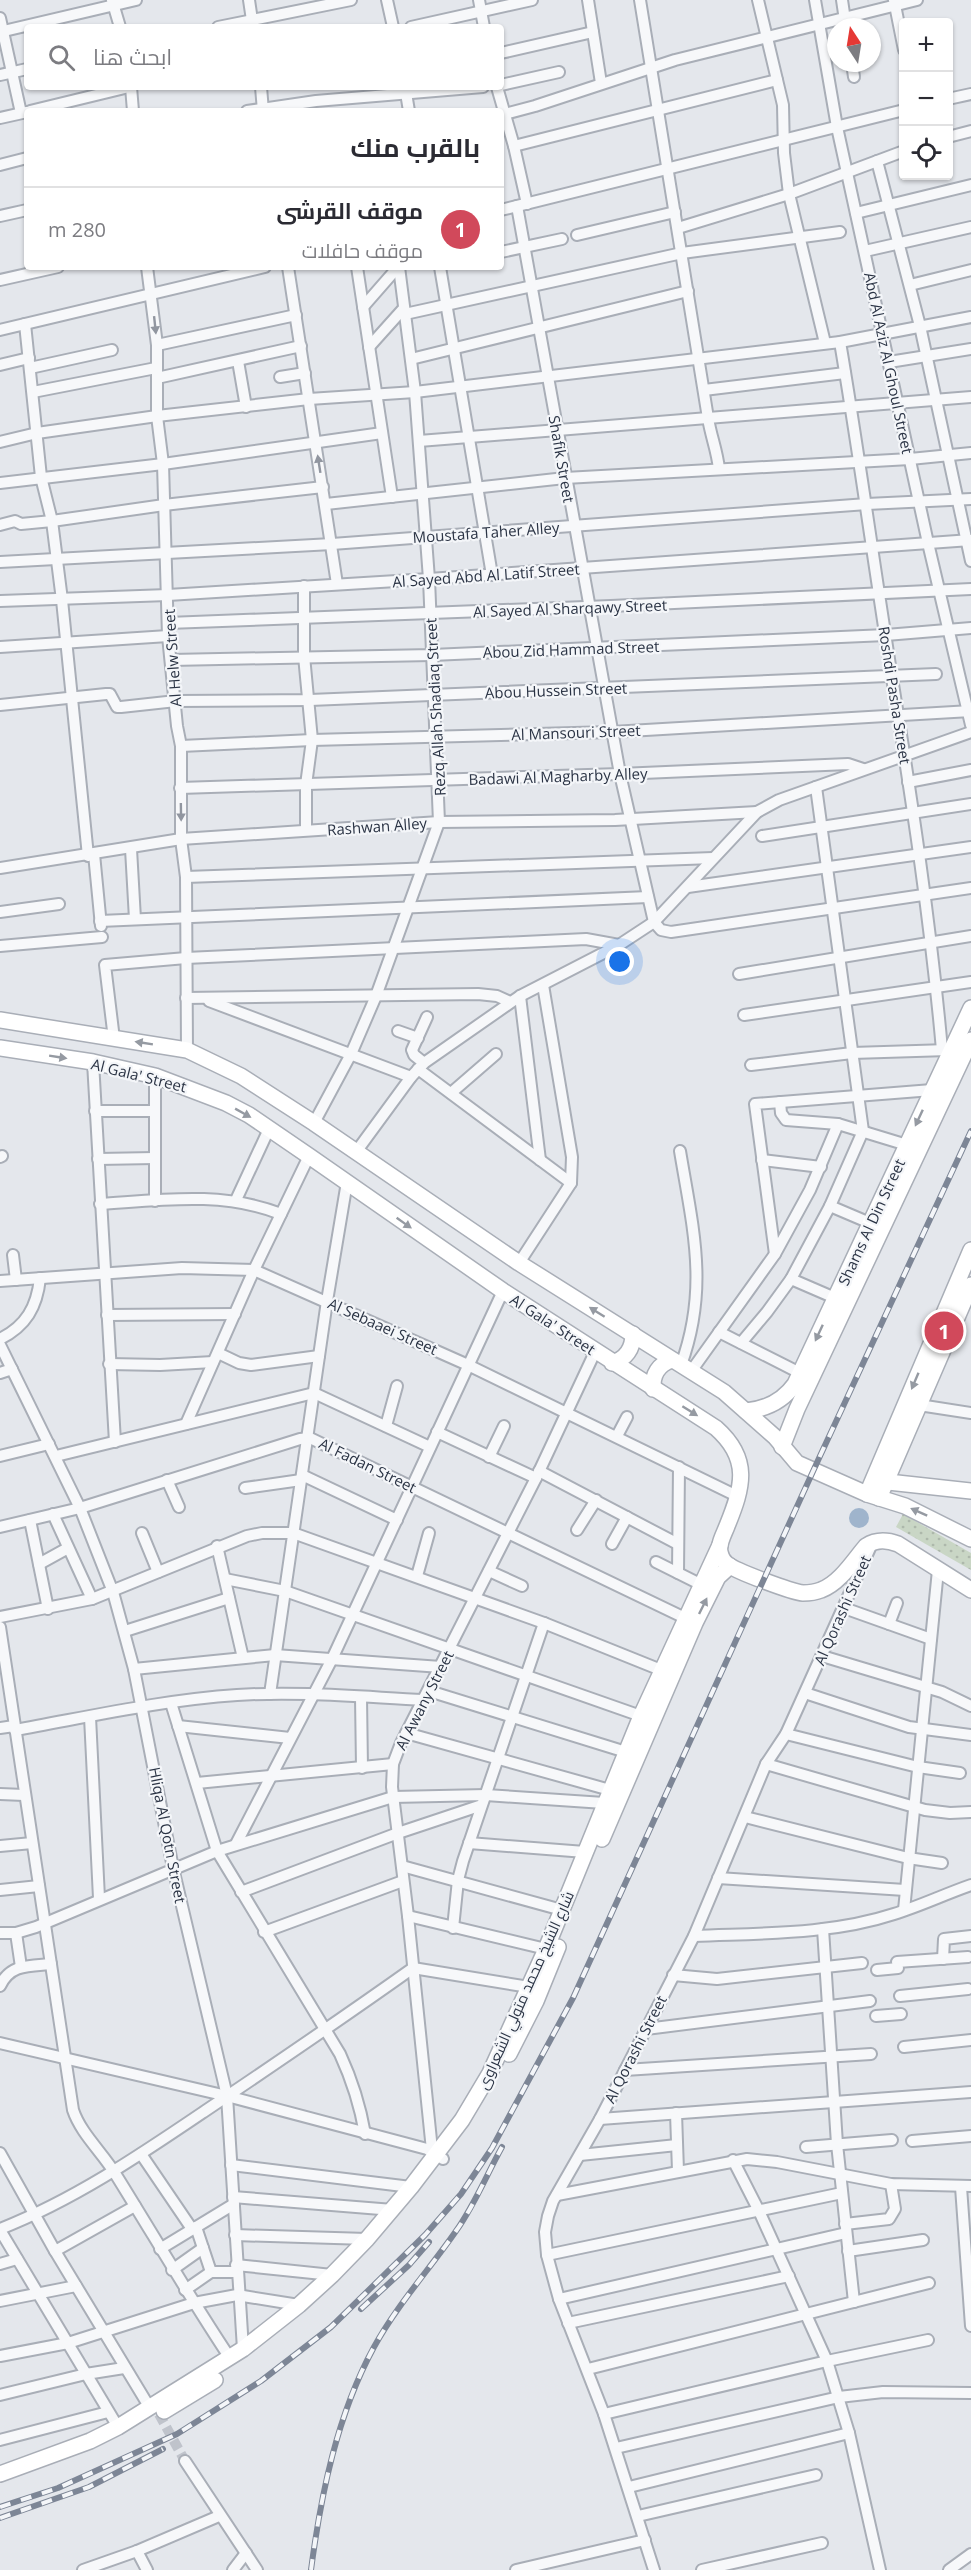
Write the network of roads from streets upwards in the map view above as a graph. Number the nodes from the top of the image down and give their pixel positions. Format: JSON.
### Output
{"nodes":[{"id":1,"x":136,"y":0,"type":"edge"},
{"id":2,"x":249,"y":0,"type":"edge"},
{"id":3,"x":351,"y":0,"type":"edge"},
{"id":4,"x":387,"y":0,"type":"edge"},
{"id":5,"x":532,"y":0,"type":"edge"},
{"id":6,"x":588,"y":0,"type":"edge"},
{"id":7,"x":640,"y":0,"type":"edge"},
{"id":8,"x":758,"y":0,"type":"edge"},
{"id":9,"x":815,"y":0,"type":"edge"},
{"id":10,"x":842,"y":0,"type":"edge"},
{"id":11,"x":917,"y":0,"type":"edge"},
{"id":12,"x":112,"y":3,"type":"edge"},
{"id":13,"x":895,"y":3,"type":"edge"},
{"id":14,"x":480,"y":6,"type":"edge"},
{"id":15,"x":0,"y":18,"type":"edge"},
{"id":16,"x":845,"y":18,"type":"edge"},
{"id":17,"x":856,"y":18,"type":"edge"},
{"id":18,"x":253,"y":23,"type":"edge"},
{"id":19,"x":827,"y":23,"type":"edge"},
{"id":20,"x":29,"y":24,"type":"edge"},
{"id":21,"x":119,"y":24,"type":"edge"},
{"id":22,"x":392,"y":24,"type":"edge"},
{"id":23,"x":421,"y":24,"type":"edge"},
{"id":24,"x":483,"y":24,"type":"edge"},
{"id":25,"x":819,"y":24,"type":"junction"},
{"id":26,"x":24,"y":25,"type":"edge"},
{"id":27,"x":899,"y":26,"type":"edge"},
{"id":28,"x":1,"y":31,"type":"edge"},
{"id":29,"x":593,"y":32,"type":"junction"},
{"id":30,"x":766,"y":36,"type":"junction"},
{"id":31,"x":504,"y":52,"type":"edge"},
{"id":32,"x":650,"y":67,"type":"junction"},
{"id":33,"x":24,"y":70,"type":"edge"},
{"id":34,"x":12,"y":72,"type":"junction"},
{"id":35,"x":559,"y":72,"type":"dead end"},
{"id":36,"x":853,"y":72,"type":"edge"},
{"id":37,"x":0,"y":75,"type":"edge"},
{"id":38,"x":854,"y":77,"type":"dead end"},
{"id":39,"x":777,"y":80,"type":"junction"},
{"id":40,"x":602,"y":83,"type":"junction"},
{"id":41,"x":504,"y":85,"type":"edge"},
{"id":42,"x":118,"y":90,"type":"edge"},
{"id":43,"x":130,"y":90,"type":"edge"},
{"id":44,"x":261,"y":90,"type":"edge"},
{"id":45,"x":405,"y":90,"type":"edge"},
{"id":46,"x":500,"y":90,"type":"edge"},
{"id":47,"x":971,"y":94,"type":"edge"},
{"id":48,"x":953,"y":98,"type":"edge"},
{"id":49,"x":25,"y":108,"type":"edge"},
{"id":50,"x":43,"y":108,"type":"edge"},
{"id":51,"x":134,"y":108,"type":"edge"},
{"id":52,"x":263,"y":108,"type":"edge"},
{"id":53,"x":277,"y":108,"type":"edge"},
{"id":54,"x":408,"y":108,"type":"edge"},
{"id":55,"x":502,"y":108,"type":"edge"},
{"id":56,"x":657,"y":109,"type":"junction"},
{"id":57,"x":899,"y":111,"type":"edge"},
{"id":58,"x":24,"y":112,"type":"edge"},
{"id":59,"x":504,"y":114,"type":"edge"},
{"id":60,"x":504,"y":117,"type":"edge"},
{"id":61,"x":0,"y":118,"type":"edge"},
{"id":62,"x":837,"y":126,"type":"junction"},
{"id":63,"x":971,"y":131,"type":"edge"},
{"id":64,"x":953,"y":136,"type":"edge"},
{"id":65,"x":783,"y":141,"type":"junction"},
{"id":66,"x":514,"y":146,"type":"junction"},
{"id":67,"x":899,"y":153,"type":"edge"},
{"id":68,"x":24,"y":159,"type":"edge"},
{"id":69,"x":877,"y":161,"type":"junction"},
{"id":70,"x":0,"y":165,"type":"edge"},
{"id":71,"x":668,"y":169,"type":"junction"},
{"id":72,"x":848,"y":172,"type":"junction"},
{"id":73,"x":971,"y":185,"type":"edge"},
{"id":74,"x":789,"y":194,"type":"junction"},
{"id":75,"x":522,"y":205,"type":"junction"},
{"id":76,"x":889,"y":205,"type":"junction"},
{"id":77,"x":504,"y":209,"type":"edge"},
{"id":78,"x":24,"y":211,"type":"edge"},
{"id":79,"x":675,"y":212,"type":"junction"},
{"id":80,"x":856,"y":213,"type":"junction"},
{"id":81,"x":0,"y":216,"type":"edge"},
{"id":82,"x":971,"y":227,"type":"edge"},
{"id":83,"x":678,"y":228,"type":"junction"},
{"id":84,"x":840,"y":232,"type":"dead end"},
{"id":85,"x":577,"y":235,"type":"dead end"},
{"id":86,"x":798,"y":238,"type":"junction"},
{"id":87,"x":562,"y":239,"type":"dead end"},
{"id":88,"x":899,"y":243,"type":"junction"},
{"id":89,"x":524,"y":247,"type":"junction"},
{"id":90,"x":504,"y":251,"type":"edge"},
{"id":91,"x":865,"y":251,"type":"junction"},
{"id":92,"x":682,"y":253,"type":"junction"},
{"id":93,"x":45,"y":270,"type":"edge"},
{"id":94,"x":147,"y":270,"type":"edge"},
{"id":95,"x":252,"y":270,"type":"edge"},
{"id":96,"x":288,"y":270,"type":"edge"},
{"id":97,"x":357,"y":270,"type":"edge"},
{"id":98,"x":395,"y":270,"type":"edge"},
{"id":99,"x":398,"y":270,"type":"edge"},
{"id":100,"x":440,"y":270,"type":"edge"},
{"id":101,"x":971,"y":270,"type":"edge"},
{"id":102,"x":0,"y":280,"type":"edge"},
{"id":103,"x":910,"y":285,"type":"junction"},
{"id":104,"x":532,"y":286,"type":"junction"},
{"id":105,"x":688,"y":291,"type":"junction"},
{"id":106,"x":151,"y":293,"type":"junction"},
{"id":107,"x":446,"y":305,"type":"junction"},
{"id":108,"x":363,"y":307,"type":"junction"},
{"id":109,"x":405,"y":311,"type":"junction"},
{"id":110,"x":296,"y":315,"type":"junction"},
{"id":111,"x":971,"y":317,"type":"edge"},
{"id":112,"x":26,"y":324,"type":"junction"},
{"id":113,"x":920,"y":326,"type":"junction"},
{"id":114,"x":539,"y":327,"type":"junction"},
{"id":115,"x":0,"y":330,"type":"edge"},
{"id":116,"x":882,"y":333,"type":"junction"},
{"id":117,"x":840,"y":342,"type":"junction"},
{"id":118,"x":825,"y":343,"type":"junction"},
{"id":119,"x":157,"y":345,"type":"junction"},
{"id":120,"x":300,"y":346,"type":"junction"},
{"id":121,"x":369,"y":347,"type":"junction"},
{"id":122,"x":452,"y":348,"type":"junction"},
{"id":123,"x":971,"y":349,"type":"edge"},
{"id":124,"x":112,"y":350,"type":"dead end"},
{"id":125,"x":926,"y":356,"type":"junction"},
{"id":126,"x":699,"y":358,"type":"junction"},
{"id":127,"x":411,"y":359,"type":"junction"},
{"id":128,"x":238,"y":361,"type":"junction"},
{"id":129,"x":888,"y":362,"type":"junction"},
{"id":130,"x":30,"y":363,"type":"junction"},
{"id":131,"x":0,"y":365,"type":"edge"},
{"id":132,"x":157,"y":373,"type":"junction"},
{"id":133,"x":305,"y":373,"type":"junction"},
{"id":134,"x":845,"y":373,"type":"junction"},
{"id":135,"x":548,"y":376,"type":"junction"},
{"id":136,"x":280,"y":377,"type":"dead end"},
{"id":137,"x":460,"y":386,"type":"junction"},
{"id":138,"x":704,"y":390,"type":"junction"},
{"id":139,"x":33,"y":392,"type":"junction"},
{"id":140,"x":415,"y":392,"type":"junction"},
{"id":141,"x":377,"y":394,"type":"junction"},
{"id":142,"x":971,"y":397,"type":"edge"},
{"id":143,"x":309,"y":399,"type":"junction"},
{"id":144,"x":935,"y":399,"type":"junction"},
{"id":145,"x":897,"y":402,"type":"junction"},
{"id":146,"x":850,"y":406,"type":"junction"},
{"id":147,"x":246,"y":407,"type":"junction"},
{"id":148,"x":158,"y":416,"type":"junction"},
{"id":149,"x":708,"y":418,"type":"junction"},
{"id":150,"x":556,"y":431,"type":"junction"},
{"id":151,"x":37,"y":433,"type":"junction"},
{"id":152,"x":382,"y":433,"type":"junction"},
{"id":153,"x":469,"y":437,"type":"junction"},
{"id":154,"x":419,"y":441,"type":"junction"},
{"id":155,"x":0,"y":442,"type":"edge"},
{"id":156,"x":316,"y":442,"type":"junction"},
{"id":157,"x":971,"y":453,"type":"edge"},
{"id":158,"x":948,"y":455,"type":"junction"},
{"id":159,"x":910,"y":459,"type":"junction"},
{"id":160,"x":860,"y":462,"type":"junction"},
{"id":161,"x":163,"y":464,"type":"junction"},
{"id":162,"x":719,"y":469,"type":"junction"},
{"id":163,"x":41,"y":477,"type":"junction"},
{"id":164,"x":565,"y":478,"type":"junction"},
{"id":165,"x":0,"y":483,"type":"edge"},
{"id":166,"x":323,"y":487,"type":"junction"},
{"id":167,"x":477,"y":487,"type":"junction"},
{"id":168,"x":423,"y":493,"type":"junction"},
{"id":169,"x":392,"y":497,"type":"junction"},
{"id":170,"x":971,"y":499,"type":"edge"},
{"id":171,"x":958,"y":500,"type":"junction"},
{"id":172,"x":920,"y":502,"type":"junction"},
{"id":173,"x":326,"y":504,"type":"junction"},
{"id":174,"x":867,"y":504,"type":"junction"},
{"id":175,"x":164,"y":505,"type":"junction"},
{"id":176,"x":52,"y":521,"type":"junction"},
{"id":177,"x":0,"y":525,"type":"edge"},
{"id":178,"x":574,"y":526,"type":"junction"},
{"id":179,"x":484,"y":532,"type":"junction"},
{"id":180,"x":426,"y":537,"type":"junction"},
{"id":181,"x":969,"y":540,"type":"edge"},
{"id":182,"x":928,"y":543,"type":"junction"},
{"id":183,"x":332,"y":544,"type":"junction"},
{"id":184,"x":873,"y":548,"type":"junction"},
{"id":185,"x":165,"y":554,"type":"junction"},
{"id":186,"x":56,"y":558,"type":"junction"},
{"id":187,"x":971,"y":561,"type":"edge"},
{"id":188,"x":0,"y":562,"type":"edge"},
{"id":189,"x":582,"y":569,"type":"junction"},
{"id":190,"x":492,"y":575,"type":"junction"},
{"id":191,"x":429,"y":579,"type":"junction"},
{"id":192,"x":338,"y":584,"type":"junction"},
{"id":193,"x":304,"y":586,"type":"junction"},
{"id":194,"x":971,"y":589,"type":"edge"},
{"id":195,"x":939,"y":592,"type":"junction"},
{"id":196,"x":168,"y":595,"type":"junction"},
{"id":197,"x":880,"y":595,"type":"junction"},
{"id":198,"x":62,"y":600,"type":"junction"},
{"id":199,"x":0,"y":601,"type":"edge"},
{"id":200,"x":589,"y":607,"type":"junction"},
{"id":201,"x":430,"y":612,"type":"junction"},
{"id":202,"x":304,"y":617,"type":"junction"},
{"id":203,"x":168,"y":623,"type":"junction"},
{"id":204,"x":971,"y":628,"type":"edge"},
{"id":205,"x":948,"y":630,"type":"junction"},
{"id":206,"x":886,"y":634,"type":"junction"},
{"id":207,"x":168,"y":636,"type":"junction"},
{"id":208,"x":66,"y":643,"type":"junction"},
{"id":209,"x":0,"y":647,"type":"edge"},
{"id":210,"x":597,"y":648,"type":"junction"},
{"id":211,"x":432,"y":655,"type":"junction"},
{"id":212,"x":304,"y":656,"type":"junction"},
{"id":213,"x":171,"y":660,"type":"junction"},
{"id":214,"x":936,"y":674,"type":"dead end"},
{"id":215,"x":892,"y":676,"type":"junction"},
{"id":216,"x":604,"y":688,"type":"junction"},
{"id":217,"x":434,"y":694,"type":"junction"},
{"id":218,"x":72,"y":699,"type":"junction"},
{"id":219,"x":310,"y":699,"type":"junction"},
{"id":220,"x":176,"y":701,"type":"junction"},
{"id":221,"x":0,"y":705,"type":"edge"},
{"id":222,"x":969,"y":711,"type":"edge"},
{"id":223,"x":898,"y":717,"type":"junction"},
{"id":224,"x":971,"y":724,"type":"edge"},
{"id":225,"x":612,"y":732,"type":"junction"},
{"id":226,"x":971,"y":732,"type":"edge"},
{"id":227,"x":436,"y":736,"type":"junction"},
{"id":228,"x":312,"y":740,"type":"junction"},
{"id":229,"x":181,"y":746,"type":"junction"},
{"id":230,"x":905,"y":754,"type":"junction"},
{"id":231,"x":863,"y":770,"type":"junction"},
{"id":232,"x":971,"y":770,"type":"edge"},
{"id":233,"x":620,"y":774,"type":"junction"},
{"id":234,"x":438,"y":780,"type":"junction"},
{"id":235,"x":908,"y":782,"type":"junction"},
{"id":236,"x":306,"y":785,"type":"junction"},
{"id":237,"x":816,"y":787,"type":"junction"},
{"id":238,"x":180,"y":788,"type":"junction"},
{"id":239,"x":971,"y":804,"type":"edge"},
{"id":240,"x":757,"y":812,"type":"junction"},
{"id":241,"x":912,"y":813,"type":"junction"},
{"id":242,"x":630,"y":819,"type":"junction"},
{"id":243,"x":439,"y":822,"type":"junction"},
{"id":244,"x":821,"y":827,"type":"junction"},
{"id":245,"x":306,"y":830,"type":"junction"},
{"id":246,"x":762,"y":836,"type":"dead end"},
{"id":247,"x":181,"y":839,"type":"junction"},
{"id":248,"x":971,"y":847,"type":"edge"},
{"id":249,"x":131,"y":849,"type":"junction"},
{"id":250,"x":91,"y":855,"type":"junction"},
{"id":251,"x":917,"y":855,"type":"junction"},
{"id":252,"x":714,"y":858,"type":"junction"},
{"id":253,"x":640,"y":861,"type":"junction"},
{"id":254,"x":0,"y":868,"type":"edge"},
{"id":255,"x":424,"y":868,"type":"junction"},
{"id":256,"x":826,"y":868,"type":"junction"},
{"id":257,"x":186,"y":877,"type":"junction"},
{"id":258,"x":688,"y":887,"type":"junction"},
{"id":259,"x":971,"y":888,"type":"edge"},
{"id":260,"x":923,"y":895,"type":"junction"},
{"id":261,"x":648,"y":897,"type":"junction"},
{"id":262,"x":59,"y":904,"type":"dead end"},
{"id":263,"x":408,"y":908,"type":"junction"},
{"id":264,"x":832,"y":909,"type":"junction"},
{"id":265,"x":0,"y":912,"type":"edge"},
{"id":266,"x":186,"y":916,"type":"junction"},
{"id":267,"x":135,"y":919,"type":"junction"},
{"id":268,"x":654,"y":922,"type":"junction"},
{"id":269,"x":101,"y":928,"type":"junction"},
{"id":270,"x":971,"y":936,"type":"edge"},
{"id":271,"x":932,"y":942,"type":"junction"},
{"id":272,"x":0,"y":945,"type":"edge"},
{"id":273,"x":619,"y":945,"type":"junction"},
{"id":274,"x":393,"y":949,"type":"junction"},
{"id":275,"x":839,"y":957,"type":"junction"},
{"id":276,"x":186,"y":958,"type":"junction"},
{"id":277,"x":739,"y":974,"type":"dead end"},
{"id":278,"x":971,"y":982,"type":"edge"},
{"id":279,"x":543,"y":985,"type":"junction"},
{"id":280,"x":936,"y":987,"type":"junction"},
{"id":281,"x":376,"y":996,"type":"junction"},
{"id":282,"x":186,"y":998,"type":"junction"},
{"id":283,"x":202,"y":998,"type":"junction"},
{"id":284,"x":515,"y":999,"type":"junction"},
{"id":285,"x":845,"y":1001,"type":"junction"},
{"id":286,"x":971,"y":1008,"type":"edge"},
{"id":287,"x":744,"y":1015,"type":"dead end"},
{"id":288,"x":427,"y":1017,"type":"dead end"},
{"id":289,"x":0,"y":1020,"type":"edge"},
{"id":290,"x":398,"y":1031,"type":"dead end"},
{"id":291,"x":418,"y":1038,"type":"junction"},
{"id":292,"x":114,"y":1039,"type":"junction"},
{"id":293,"x":0,"y":1048,"type":"edge"},
{"id":294,"x":957,"y":1048,"type":"edge"},
{"id":295,"x":187,"y":1050,"type":"junction"},
{"id":296,"x":852,"y":1053,"type":"junction"},
{"id":297,"x":351,"y":1054,"type":"junction"},
{"id":298,"x":496,"y":1054,"type":"dead end"},
{"id":299,"x":93,"y":1062,"type":"junction"},
{"id":300,"x":751,"y":1065,"type":"dead end"},
{"id":301,"x":418,"y":1070,"type":"junction"},
{"id":302,"x":155,"y":1076,"type":"junction"},
{"id":303,"x":932,"y":1090,"type":"junction"},
{"id":304,"x":451,"y":1093,"type":"junction"},
{"id":305,"x":858,"y":1097,"type":"junction"},
{"id":306,"x":780,"y":1102,"type":"junction"},
{"id":307,"x":155,"y":1110,"type":"junction"},
{"id":308,"x":95,"y":1111,"type":"junction"},
{"id":309,"x":314,"y":1123,"type":"junction"},
{"id":310,"x":838,"y":1124,"type":"junction"},
{"id":311,"x":269,"y":1129,"type":"junction"},
{"id":312,"x":863,"y":1131,"type":"junction"},
{"id":313,"x":907,"y":1145,"type":"junction"},
{"id":314,"x":680,"y":1151,"type":"dead end"},
{"id":315,"x":356,"y":1152,"type":"junction"},
{"id":316,"x":309,"y":1156,"type":"junction"},
{"id":317,"x":155,"y":1158,"type":"junction"},
{"id":318,"x":98,"y":1159,"type":"junction"},
{"id":319,"x":540,"y":1160,"type":"junction"},
{"id":320,"x":762,"y":1160,"type":"junction"},
{"id":321,"x":821,"y":1167,"type":"junction"},
{"id":322,"x":347,"y":1182,"type":"junction"},
{"id":323,"x":571,"y":1183,"type":"junction"},
{"id":324,"x":154,"y":1200,"type":"junction"},
{"id":325,"x":236,"y":1200,"type":"junction"},
{"id":326,"x":100,"y":1204,"type":"junction"},
{"id":327,"x":830,"y":1206,"type":"junction"},
{"id":328,"x":281,"y":1214,"type":"junction"},
{"id":329,"x":870,"y":1223,"type":"junction"},
{"id":330,"x":775,"y":1254,"type":"junction"},
{"id":331,"x":13,"y":1255,"type":"dead end"},
{"id":332,"x":970,"y":1255,"type":"edge"},
{"id":333,"x":519,"y":1263,"type":"junction"},
{"id":334,"x":254,"y":1270,"type":"junction"},
{"id":335,"x":105,"y":1273,"type":"junction"},
{"id":336,"x":39,"y":1278,"type":"junction"},
{"id":337,"x":791,"y":1279,"type":"junction"},
{"id":338,"x":16,"y":1280,"type":"junction"},
{"id":339,"x":0,"y":1281,"type":"edge"},
{"id":340,"x":971,"y":1285,"type":"edge"},
{"id":341,"x":503,"y":1291,"type":"junction"},
{"id":342,"x":835,"y":1298,"type":"junction"},
{"id":343,"x":327,"y":1301,"type":"junction"},
{"id":344,"x":107,"y":1314,"type":"junction"},
{"id":345,"x":235,"y":1314,"type":"junction"},
{"id":346,"x":719,"y":1332,"type":"junction"},
{"id":347,"x":633,"y":1334,"type":"junction"},
{"id":348,"x":0,"y":1339,"type":"edge"},
{"id":349,"x":741,"y":1343,"type":"junction"},
{"id":350,"x":0,"y":1345,"type":"edge"},
{"id":351,"x":595,"y":1352,"type":"junction"},
{"id":352,"x":319,"y":1356,"type":"junction"},
{"id":353,"x":215,"y":1358,"type":"junction"},
{"id":354,"x":612,"y":1363,"type":"junction"},
{"id":355,"x":110,"y":1364,"type":"junction"},
{"id":356,"x":468,"y":1365,"type":"junction"},
{"id":357,"x":682,"y":1365,"type":"junction"},
{"id":358,"x":12,"y":1369,"type":"junction"},
{"id":359,"x":0,"y":1372,"type":"edge"},
{"id":360,"x":800,"y":1373,"type":"junction"},
{"id":361,"x":396,"y":1386,"type":"dead end"},
{"id":362,"x":653,"y":1389,"type":"junction"},
{"id":363,"x":314,"y":1393,"type":"junction"},
{"id":364,"x":919,"y":1405,"type":"junction"},
{"id":365,"x":746,"y":1411,"type":"junction"},
{"id":366,"x":567,"y":1412,"type":"junction"},
{"id":367,"x":971,"y":1413,"type":"edge"},
{"id":368,"x":627,"y":1417,"type":"dead end"},
{"id":369,"x":186,"y":1424,"type":"junction"},
{"id":370,"x":386,"y":1426,"type":"junction"},
{"id":371,"x":504,"y":1426,"type":"dead end"},
{"id":372,"x":437,"y":1432,"type":"junction"},
{"id":373,"x":617,"y":1436,"type":"junction"},
{"id":374,"x":307,"y":1437,"type":"junction"},
{"id":375,"x":115,"y":1442,"type":"junction"},
{"id":376,"x":49,"y":1444,"type":"junction"},
{"id":377,"x":430,"y":1447,"type":"junction"},
{"id":378,"x":782,"y":1447,"type":"junction"},
{"id":379,"x":0,"y":1456,"type":"edge"},
{"id":380,"x":56,"y":1456,"type":"junction"},
{"id":381,"x":489,"y":1457,"type":"junction"},
{"id":382,"x":679,"y":1467,"type":"junction"},
{"id":383,"x":537,"y":1475,"type":"junction"},
{"id":384,"x":301,"y":1477,"type":"junction"},
{"id":385,"x":167,"y":1480,"type":"junction"},
{"id":386,"x":412,"y":1486,"type":"junction"},
{"id":387,"x":245,"y":1488,"type":"dead end"},
{"id":388,"x":876,"y":1489,"type":"junction"},
{"id":389,"x":971,"y":1491,"type":"edge"},
{"id":390,"x":739,"y":1497,"type":"junction"},
{"id":391,"x":596,"y":1500,"type":"junction"},
{"id":392,"x":179,"y":1507,"type":"dead end"},
{"id":393,"x":80,"y":1508,"type":"junction"},
{"id":394,"x":53,"y":1515,"type":"junction"},
{"id":395,"x":627,"y":1517,"type":"junction"},
{"id":396,"x":30,"y":1520,"type":"junction"},
{"id":397,"x":397,"y":1520,"type":"junction"},
{"id":398,"x":0,"y":1527,"type":"edge"},
{"id":399,"x":577,"y":1530,"type":"dead end"},
{"id":400,"x":142,"y":1533,"type":"dead end"},
{"id":401,"x":293,"y":1533,"type":"junction"},
{"id":402,"x":429,"y":1533,"type":"dead end"},
{"id":403,"x":507,"y":1533,"type":"junction"},
{"id":404,"x":971,"y":1539,"type":"edge"},
{"id":405,"x":872,"y":1542,"type":"junction"},
{"id":406,"x":612,"y":1544,"type":"dead end"},
{"id":407,"x":678,"y":1544,"type":"junction"},
{"id":408,"x":720,"y":1545,"type":"junction"},
{"id":409,"x":217,"y":1546,"type":"junction"},
{"id":410,"x":68,"y":1548,"type":"junction"},
{"id":411,"x":379,"y":1562,"type":"junction"},
{"id":412,"x":656,"y":1562,"type":"dead end"},
{"id":413,"x":39,"y":1564,"type":"junction"},
{"id":414,"x":730,"y":1566,"type":"junction"},
{"id":415,"x":938,"y":1570,"type":"junction"},
{"id":416,"x":489,"y":1571,"type":"junction"},
{"id":417,"x":158,"y":1572,"type":"junction"},
{"id":418,"x":678,"y":1573,"type":"junction"},
{"id":419,"x":417,"y":1576,"type":"junction"},
{"id":420,"x":225,"y":1579,"type":"junction"},
{"id":421,"x":700,"y":1584,"type":"junction"},
{"id":422,"x":522,"y":1586,"type":"dead end"},
{"id":423,"x":971,"y":1590,"type":"edge"},
{"id":424,"x":285,"y":1591,"type":"junction"},
{"id":425,"x":113,"y":1592,"type":"junction"},
{"id":426,"x":229,"y":1598,"type":"junction"},
{"id":427,"x":476,"y":1598,"type":"junction"},
{"id":428,"x":92,"y":1599,"type":"junction"},
{"id":429,"x":897,"y":1603,"type":"dead end"},
{"id":430,"x":844,"y":1608,"type":"junction"},
{"id":431,"x":48,"y":1609,"type":"junction"},
{"id":432,"x":353,"y":1615,"type":"junction"},
{"id":433,"x":0,"y":1617,"type":"edge"},
{"id":434,"x":685,"y":1618,"type":"junction"},
{"id":435,"x":544,"y":1623,"type":"junction"},
{"id":436,"x":889,"y":1623,"type":"junction"},
{"id":437,"x":0,"y":1627,"type":"edge"},
{"id":438,"x":125,"y":1631,"type":"junction"},
{"id":439,"x":931,"y":1639,"type":"junction"},
{"id":440,"x":450,"y":1649,"type":"junction"},
{"id":441,"x":275,"y":1655,"type":"junction"},
{"id":442,"x":822,"y":1656,"type":"junction"},
{"id":443,"x":243,"y":1658,"type":"junction"},
{"id":444,"x":332,"y":1659,"type":"junction"},
{"id":445,"x":441,"y":1667,"type":"junction"},
{"id":446,"x":134,"y":1669,"type":"junction"},
{"id":447,"x":661,"y":1670,"type":"junction"},
{"id":448,"x":526,"y":1676,"type":"junction"},
{"id":449,"x":926,"y":1687,"type":"junction"},
{"id":450,"x":805,"y":1693,"type":"junction"},
{"id":451,"x":270,"y":1694,"type":"junction"},
{"id":452,"x":312,"y":1695,"type":"junction"},
{"id":453,"x":427,"y":1696,"type":"junction"},
{"id":454,"x":361,"y":1697,"type":"junction"},
{"id":455,"x":171,"y":1703,"type":"junction"},
{"id":456,"x":971,"y":1706,"type":"edge"},
{"id":457,"x":143,"y":1708,"type":"junction"},
{"id":458,"x":641,"y":1716,"type":"junction"},
{"id":459,"x":90,"y":1717,"type":"junction"},
{"id":460,"x":512,"y":1717,"type":"junction"},
{"id":461,"x":178,"y":1726,"type":"junction"},
{"id":462,"x":0,"y":1728,"type":"edge"},
{"id":463,"x":15,"y":1728,"type":"junction"},
{"id":464,"x":922,"y":1730,"type":"junction"},
{"id":465,"x":406,"y":1733,"type":"junction"},
{"id":466,"x":786,"y":1734,"type":"junction"},
{"id":467,"x":971,"y":1735,"type":"edge"},
{"id":468,"x":290,"y":1738,"type":"junction"},
{"id":469,"x":626,"y":1752,"type":"junction"},
{"id":470,"x":498,"y":1759,"type":"junction"},
{"id":471,"x":393,"y":1764,"type":"junction"},
{"id":472,"x":766,"y":1764,"type":"junction"},
{"id":473,"x":918,"y":1767,"type":"junction"},
{"id":474,"x":362,"y":1768,"type":"junction"},
{"id":475,"x":960,"y":1773,"type":"dead end"},
{"id":476,"x":269,"y":1778,"type":"junction"},
{"id":477,"x":197,"y":1783,"type":"junction"},
{"id":478,"x":0,"y":1794,"type":"edge"},
{"id":479,"x":24,"y":1795,"type":"junction"},
{"id":480,"x":486,"y":1795,"type":"junction"},
{"id":481,"x":393,"y":1797,"type":"junction"},
{"id":482,"x":607,"y":1797,"type":"junction"},
{"id":483,"x":479,"y":1806,"type":"junction"},
{"id":484,"x":914,"y":1806,"type":"junction"},
{"id":485,"x":971,"y":1812,"type":"edge"},
{"id":486,"x":745,"y":1817,"type":"junction"},
{"id":487,"x":398,"y":1833,"type":"junction"},
{"id":488,"x":32,"y":1843,"type":"junction"},
{"id":489,"x":469,"y":1843,"type":"junction"},
{"id":490,"x":236,"y":1844,"type":"junction"},
{"id":491,"x":0,"y":1846,"type":"edge"},
{"id":492,"x":217,"y":1851,"type":"junction"},
{"id":493,"x":585,"y":1852,"type":"junction"},
{"id":494,"x":908,"y":1858,"type":"junction"},
{"id":495,"x":942,"y":1863,"type":"dead end"},
{"id":496,"x":402,"y":1866,"type":"junction"},
{"id":497,"x":173,"y":1868,"type":"junction"},
{"id":498,"x":718,"y":1878,"type":"junction"},
{"id":499,"x":458,"y":1880,"type":"junction"},
{"id":500,"x":403,"y":1881,"type":"junction"},
{"id":501,"x":971,"y":1885,"type":"edge"},
{"id":502,"x":39,"y":1886,"type":"junction"},
{"id":503,"x":0,"y":1890,"type":"edge"},
{"id":504,"x":905,"y":1890,"type":"junction"},
{"id":505,"x":241,"y":1892,"type":"junction"},
{"id":506,"x":99,"y":1898,"type":"junction"},
{"id":507,"x":562,"y":1910,"type":"junction"},
{"id":508,"x":904,"y":1910,"type":"junction"},
{"id":509,"x":408,"y":1916,"type":"junction"},
{"id":510,"x":45,"y":1922,"type":"junction"},
{"id":511,"x":453,"y":1928,"type":"junction"},
{"id":512,"x":823,"y":1929,"type":"junction"},
{"id":513,"x":264,"y":1932,"type":"junction"},
{"id":514,"x":0,"y":1933,"type":"edge"},
{"id":515,"x":16,"y":1933,"type":"junction"},
{"id":516,"x":694,"y":1936,"type":"junction"},
{"id":517,"x":971,"y":1936,"type":"edge"},
{"id":518,"x":546,"y":1949,"type":"junction"},
{"id":519,"x":968,"y":1957,"type":"dead end"},
{"id":520,"x":943,"y":1959,"type":"junction"},
{"id":521,"x":862,"y":1963,"type":"dead end"},
{"id":522,"x":51,"y":1964,"type":"junction"},
{"id":523,"x":21,"y":1966,"type":"junction"},
{"id":524,"x":413,"y":1968,"type":"junction"},
{"id":525,"x":826,"y":1968,"type":"junction"},
{"id":526,"x":877,"y":1970,"type":"dead end"},
{"id":527,"x":673,"y":1975,"type":"junction"},
{"id":528,"x":0,"y":1986,"type":"edge"},
{"id":529,"x":529,"y":1986,"type":"junction"},
{"id":530,"x":968,"y":1989,"type":"dead end"},
{"id":531,"x":900,"y":1996,"type":"dead end"},
{"id":532,"x":870,"y":2001,"type":"dead end"},
{"id":533,"x":828,"y":2006,"type":"junction"},
{"id":534,"x":901,"y":2014,"type":"dead end"},
{"id":535,"x":876,"y":2016,"type":"dead end"},
{"id":536,"x":646,"y":2029,"type":"junction"},
{"id":537,"x":325,"y":2031,"type":"junction"},
{"id":538,"x":971,"y":2040,"type":"edge"},
{"id":539,"x":0,"y":2043,"type":"edge"},
{"id":540,"x":904,"y":2047,"type":"dead end"},
{"id":541,"x":871,"y":2054,"type":"dead end"},
{"id":542,"x":831,"y":2056,"type":"junction"},
{"id":543,"x":66,"y":2060,"type":"junction"},
{"id":544,"x":625,"y":2070,"type":"junction"},
{"id":545,"x":971,"y":2092,"type":"edge"},
{"id":546,"x":227,"y":2096,"type":"junction"},
{"id":547,"x":834,"y":2101,"type":"junction"},
{"id":548,"x":676,"y":2113,"type":"junction"},
{"id":549,"x":600,"y":2119,"type":"junction"},
{"id":550,"x":365,"y":2134,"type":"junction"},
{"id":551,"x":971,"y":2136,"type":"edge"},
{"id":552,"x":892,"y":2140,"type":"dead end"},
{"id":553,"x":912,"y":2140,"type":"dead end"},
{"id":554,"x":837,"y":2144,"type":"junction"},
{"id":555,"x":677,"y":2145,"type":"junction"},
{"id":556,"x":806,"y":2146,"type":"dead end"},
{"id":557,"x":0,"y":2153,"type":"edge"},
{"id":558,"x":141,"y":2154,"type":"junction"},
{"id":559,"x":437,"y":2154,"type":"junction"},
{"id":560,"x":580,"y":2155,"type":"junction"},
{"id":561,"x":733,"y":2160,"type":"junction"},
{"id":562,"x":231,"y":2165,"type":"junction"},
{"id":563,"x":114,"y":2171,"type":"junction"},
{"id":564,"x":678,"y":2171,"type":"junction"},
{"id":565,"x":840,"y":2176,"type":"junction"},
{"id":566,"x":891,"y":2184,"type":"junction"},
{"id":567,"x":966,"y":2186,"type":"edge"},
{"id":568,"x":411,"y":2187,"type":"junction"},
{"id":569,"x":842,"y":2193,"type":"junction"},
{"id":570,"x":557,"y":2195,"type":"junction"},
{"id":571,"x":234,"y":2200,"type":"junction"},
{"id":572,"x":135,"y":2206,"type":"junction"},
{"id":573,"x":393,"y":2210,"type":"junction"},
{"id":574,"x":759,"y":2211,"type":"junction"},
{"id":575,"x":34,"y":2216,"type":"junction"},
{"id":576,"x":194,"y":2228,"type":"junction"},
{"id":577,"x":0,"y":2229,"type":"edge"},
{"id":578,"x":846,"y":2229,"type":"junction"},
{"id":579,"x":235,"y":2235,"type":"junction"},
{"id":580,"x":367,"y":2239,"type":"junction"},
{"id":581,"x":923,"y":2240,"type":"dead end"},
{"id":582,"x":203,"y":2248,"type":"junction"},
{"id":583,"x":160,"y":2249,"type":"junction"},
{"id":584,"x":777,"y":2249,"type":"junction"},
{"id":585,"x":848,"y":2251,"type":"junction"},
{"id":586,"x":55,"y":2252,"type":"junction"},
{"id":587,"x":547,"y":2254,"type":"junction"},
{"id":588,"x":17,"y":2259,"type":"junction"},
{"id":589,"x":0,"y":2264,"type":"edge"},
{"id":590,"x":236,"y":2268,"type":"junction"},
{"id":591,"x":172,"y":2270,"type":"junction"},
{"id":592,"x":211,"y":2272,"type":"junction"},
{"id":593,"x":332,"y":2275,"type":"junction"},
{"id":594,"x":789,"y":2276,"type":"junction"},
{"id":595,"x":929,"y":2283,"type":"dead end"},
{"id":596,"x":76,"y":2286,"type":"junction"},
{"id":597,"x":186,"y":2290,"type":"junction"},
{"id":598,"x":38,"y":2293,"type":"junction"},
{"id":599,"x":237,"y":2295,"type":"junction"},
{"id":600,"x":559,"y":2299,"type":"junction"},
{"id":601,"x":0,"y":2301,"type":"edge"},
{"id":602,"x":854,"y":2302,"type":"junction"},
{"id":603,"x":194,"y":2303,"type":"junction"},
{"id":604,"x":299,"y":2305,"type":"junction"},
{"id":605,"x":806,"y":2314,"type":"junction"},
{"id":606,"x":568,"y":2323,"type":"junction"},
{"id":607,"x":971,"y":2326,"type":"edge"},
{"id":608,"x":102,"y":2331,"type":"junction"},
{"id":609,"x":928,"y":2340,"type":"dead end"},
{"id":610,"x":68,"y":2343,"type":"junction"},
{"id":611,"x":236,"y":2354,"type":"junction"},
{"id":612,"x":0,"y":2356,"type":"edge"},
{"id":613,"x":827,"y":2361,"type":"junction"},
{"id":614,"x":124,"y":2368,"type":"junction"},
{"id":615,"x":588,"y":2369,"type":"junction"},
{"id":616,"x":86,"y":2374,"type":"junction"},
{"id":617,"x":971,"y":2393,"type":"edge"},
{"id":618,"x":0,"y":2395,"type":"edge"},
{"id":619,"x":839,"y":2397,"type":"junction"},
{"id":620,"x":150,"y":2408,"type":"junction"},
{"id":621,"x":108,"y":2412,"type":"junction"},
{"id":622,"x":604,"y":2414,"type":"junction"},
{"id":623,"x":118,"y":2427,"type":"junction"},
{"id":624,"x":849,"y":2433,"type":"junction"},
{"id":625,"x":0,"y":2440,"type":"edge"},
{"id":626,"x":616,"y":2448,"type":"junction"},
{"id":627,"x":185,"y":2461,"type":"tunnel mouth"},
{"id":628,"x":0,"y":2474,"type":"edge"},
{"id":629,"x":816,"y":2475,"type":"dead end"},
{"id":630,"x":0,"y":2483,"type":"edge"},
{"id":631,"x":629,"y":2487,"type":"junction"},
{"id":632,"x":219,"y":2516,"type":"junction"},
{"id":633,"x":638,"y":2516,"type":"junction"},
{"id":634,"x":645,"y":2540,"type":"junction"},
{"id":635,"x":822,"y":2543,"type":"dead end"},
{"id":636,"x":137,"y":2551,"type":"junction"},
{"id":637,"x":246,"y":2553,"type":"junction"},
{"id":638,"x":971,"y":2554,"type":"edge"},
{"id":639,"x":83,"y":2570,"type":"edge"},
{"id":640,"x":146,"y":2570,"type":"edge"},
{"id":641,"x":233,"y":2570,"type":"edge"},
{"id":642,"x":257,"y":2570,"type":"edge"},
{"id":643,"x":516,"y":2570,"type":"edge"},
{"id":644,"x":654,"y":2570,"type":"edge"},
{"id":645,"x":702,"y":2570,"type":"edge"},
{"id":646,"x":880,"y":2570,"type":"edge"},
{"id":647,"x":949,"y":2570,"type":"edge"}],
"edges":[{"from":1,"to":12,"type":"street"},
{"from":2,"to":18,"type":"street"},
{"from":3,"to":18,"type":"street"},
{"from":4,"to":22,"type":"street"},
{"from":5,"to":14,"type":"street"},
{"from":6,"to":29,"type":"street"},
{"from":7,"to":32,"type":"street"},
{"from":8,"to":30,"type":"street"},
{"from":9,"to":25,"type":"street","name":"Abd Al Aziz Al Ghoul Street"},
{"from":10,"to":16,"type":"street"},
{"from":11,"to":13,"type":"street"},
{"from":12,"to":20,"type":"street"},
{"from":12,"to":21,"type":"street"},
{"from":13,"to":17,"type":"street"},
{"from":13,"to":27,"type":"street"},
{"from":14,"to":23,"type":"street"},
{"from":14,"to":24,"type":"street"},
{"from":15,"to":28,"type":"street"},
{"from":19,"to":25,"type":"street"},
{"from":25,"to":30,"type":"street"},
{"from":25,"to":62,"type":"street","name":"Abd Al Aziz Al Ghoul Street"},
{"from":26,"to":28,"type":"street"},
{"from":28,"to":34,"type":"street"},
{"from":29,"to":31,"type":"street"},
{"from":29,"to":40,"type":"street"},
{"from":30,"to":32,"type":"street"},
{"from":30,"to":39,"type":"street"},
{"from":32,"to":40,"type":"street"},
{"from":32,"to":56,"type":"street"},
{"from":33,"to":34,"type":"street"},
{"from":34,"to":37,"type":"street"},
{"from":34,"to":49,"type":"street"},
{"from":35,"to":41,"type":"street"},
{"from":36,"to":38,"type":"street"},
{"from":39,"to":56,"type":"street"},
{"from":39,"to":65,"type":"street"},
{"from":40,"to":59,"type":"street"},
{"from":42,"to":50,"type":"street"},
{"from":43,"to":51,"type":"street"},
{"from":44,"to":52,"type":"street"},
{"from":45,"to":53,"type":"street"},
{"from":45,"to":54,"type":"street"},
{"from":46,"to":55,"type":"street","name":"Shafik Street"},
{"from":47,"to":48,"type":"street"},
{"from":56,"to":66,"type":"street"},
{"from":56,"to":71,"type":"street"},
{"from":57,"to":62,"type":"street"},
{"from":58,"to":61,"type":"street"},
{"from":60,"to":66,"type":"street","name":"Shafik Street"},
{"from":62,"to":65,"type":"street"},
{"from":62,"to":72,"type":"street","name":"Abd Al Aziz Al Ghoul Street"},
{"from":63,"to":64,"type":"street"},
{"from":65,"to":71,"type":"street"},
{"from":65,"to":74,"type":"street"},
{"from":66,"to":75,"type":"street","name":"Shafik Street"},
{"from":67,"to":69,"type":"street"},
{"from":68,"to":70,"type":"street"},
{"from":69,"to":72,"type":"street"},
{"from":69,"to":76,"type":"street"},
{"from":71,"to":75,"type":"street"},
{"from":71,"to":79,"type":"street"},
{"from":72,"to":74,"type":"street"},
{"from":72,"to":80,"type":"street","name":"Abd Al Aziz Al Ghoul Street"},
{"from":73,"to":76,"type":"street"},
{"from":74,"to":83,"type":"street"},
{"from":74,"to":86,"type":"street"},
{"from":75,"to":77,"type":"street"},
{"from":75,"to":89,"type":"street","name":"Shafik Street"},
{"from":76,"to":80,"type":"street"},
{"from":76,"to":88,"type":"street"},
{"from":78,"to":81,"type":"street"},
{"from":79,"to":83,"type":"street"},
{"from":79,"to":85,"type":"street"},
{"from":80,"to":91,"type":"street","name":"Abd Al Aziz Al Ghoul Street"},
{"from":82,"to":88,"type":"street"},
{"from":83,"to":92,"type":"street"},
{"from":84,"to":86,"type":"street"},
{"from":86,"to":92,"type":"street"},
{"from":86,"to":118,"type":"street"},
{"from":87,"to":89,"type":"street"},
{"from":88,"to":91,"type":"street"},
{"from":88,"to":103,"type":"street"},
{"from":89,"to":90,"type":"street"},
{"from":89,"to":104,"type":"street","name":"Shafik Street"},
{"from":91,"to":116,"type":"street","name":"Abd Al Aziz Al Ghoul Street"},
{"from":92,"to":104,"type":"street"},
{"from":92,"to":105,"type":"street"},
{"from":93,"to":102,"type":"street"},
{"from":94,"to":106,"type":"street","name":"Al Helw Street"},
{"from":95,"to":106,"type":"street"},
{"from":96,"to":110,"type":"street"},
{"from":97,"to":108,"type":"street"},
{"from":98,"to":108,"type":"street"},
{"from":99,"to":109,"type":"street","name":"Rezq Allah Shadiaq Street"},
{"from":100,"to":107,"type":"street"},
{"from":101,"to":103,"type":"street"},
{"from":103,"to":113,"type":"street"},
{"from":104,"to":107,"type":"street"},
{"from":104,"to":114,"type":"street","name":"Shafik Street"},
{"from":105,"to":114,"type":"street"},
{"from":105,"to":126,"type":"street"},
{"from":106,"to":112,"type":"street"},
{"from":106,"to":119,"type":"street","name":"Al Helw Street","one_way":true},
{"from":107,"to":109,"type":"street"},
{"from":107,"to":122,"type":"street"},
{"from":108,"to":121,"type":"street"},
{"from":109,"to":121,"type":"street"},
{"from":109,"to":127,"type":"street","name":"Rezq Allah Shadiaq Street"},
{"from":110,"to":119,"type":"street"},
{"from":110,"to":120,"type":"street"},
{"from":111,"to":113,"type":"street"},
{"from":112,"to":115,"type":"street"},
{"from":112,"to":130,"type":"street"},
{"from":113,"to":116,"type":"street"},
{"from":113,"to":125,"type":"street"},
{"from":114,"to":122,"type":"street"},
{"from":114,"to":135,"type":"street","name":"Shafik Street"},
{"from":116,"to":117,"type":"street"},
{"from":116,"to":129,"type":"street","name":"Abd Al Aziz Al Ghoul Street"},
{"from":117,"to":118,"type":"street"},
{"from":117,"to":134,"type":"street","name":"Roshdi Pasha Street"},
{"from":118,"to":126,"type":"street"},
{"from":119,"to":132,"type":"street","name":"Al Helw Street"},
{"from":120,"to":128,"type":"street"},
{"from":120,"to":133,"type":"street"},
{"from":121,"to":141,"type":"street"},
{"from":122,"to":127,"type":"street"},
{"from":122,"to":137,"type":"street"},
{"from":123,"to":125,"type":"street"},
{"from":124,"to":130,"type":"street"},
{"from":125,"to":129,"type":"street"},
{"from":125,"to":144,"type":"street"},
{"from":126,"to":135,"type":"street"},
{"from":126,"to":138,"type":"street"},
{"from":127,"to":140,"type":"street","name":"Rezq Allah Shadiaq Street"},
{"from":128,"to":132,"type":"street"},
{"from":128,"to":147,"type":"street"},
{"from":129,"to":145,"type":"street","name":"Abd Al Aziz Al Ghoul Street"},
{"from":130,"to":131,"type":"street"},
{"from":130,"to":139,"type":"street"},
{"from":132,"to":139,"type":"street"},
{"from":132,"to":148,"type":"street","name":"Al Helw Street"},
{"from":133,"to":136,"type":"street"},
{"from":133,"to":143,"type":"street"},
{"from":134,"to":138,"type":"street"},
{"from":134,"to":146,"type":"street","name":"Roshdi Pasha Street"},
{"from":135,"to":137,"type":"street"},
{"from":135,"to":150,"type":"street","name":"Shafik Street"},
{"from":137,"to":140,"type":"street"},
{"from":137,"to":153,"type":"street"},
{"from":138,"to":149,"type":"street"},
{"from":139,"to":151,"type":"street"},
{"from":140,"to":141,"type":"street"},
{"from":140,"to":154,"type":"street","name":"Rezq Allah Shadiaq Street"},
{"from":141,"to":143,"type":"street"},
{"from":141,"to":152,"type":"street"},
{"from":142,"to":144,"type":"street"},
{"from":143,"to":147,"type":"street"},
{"from":143,"to":156,"type":"street"},
{"from":144,"to":145,"type":"street"},
{"from":144,"to":158,"type":"street"},
{"from":145,"to":146,"type":"street"},
{"from":145,"to":159,"type":"street","name":"Abd Al Aziz Al Ghoul Street"},
{"from":146,"to":149,"type":"street"},
{"from":146,"to":160,"type":"street","name":"Roshdi Pasha Street"},
{"from":147,"to":148,"type":"street"},
{"from":148,"to":151,"type":"street"},
{"from":148,"to":161,"type":"street","name":"Al Helw Street"},
{"from":149,"to":150,"type":"street"},
{"from":149,"to":162,"type":"street"},
{"from":150,"to":153,"type":"street"},
{"from":150,"to":164,"type":"street","name":"Shafik Street"},
{"from":151,"to":155,"type":"street"},
{"from":151,"to":163,"type":"street"},
{"from":152,"to":156,"type":"street"},
{"from":152,"to":169,"type":"street"},
{"from":153,"to":154,"type":"street"},
{"from":153,"to":167,"type":"street"},
{"from":154,"to":168,"type":"street","name":"Rezq Allah Shadiaq Street"},
{"from":156,"to":161,"type":"street"},
{"from":166,"to":156,"type":"street","one_way":true},
{"from":157,"to":158,"type":"street"},
{"from":158,"to":159,"type":"street"},
{"from":158,"to":171,"type":"street"},
{"from":159,"to":160,"type":"street"},
{"from":159,"to":172,"type":"street","name":"Abd Al Aziz Al Ghoul Street"},
{"from":160,"to":162,"type":"street"},
{"from":160,"to":174,"type":"street","name":"Roshdi Pasha Street"},
{"from":161,"to":163,"type":"street"},
{"from":161,"to":175,"type":"street","name":"Al Helw Street"},
{"from":162,"to":164,"type":"street"},
{"from":163,"to":165,"type":"street"},
{"from":163,"to":176,"type":"street"},
{"from":164,"to":167,"type":"street"},
{"from":164,"to":178,"type":"street","name":"Shafik Street"},
{"from":166,"to":173,"type":"street"},
{"from":166,"to":175,"type":"street"},
{"from":167,"to":168,"type":"street"},
{"from":167,"to":179,"type":"street"},
{"from":168,"to":169,"type":"street"},
{"from":168,"to":180,"type":"street","name":"Rezq Allah Shadiaq Street"},
{"from":169,"to":173,"type":"street"},
{"from":170,"to":171,"type":"street","name":"Moustafa Taher Alley"},
{"from":171,"to":172,"type":"street","name":"Moustafa Taher Alley"},
{"from":171,"to":181,"type":"street"},
{"from":172,"to":174,"type":"street","name":"Moustafa Taher Alley"},
{"from":172,"to":182,"type":"street","name":"Abd Al Aziz Al Ghoul Street"},
{"from":173,"to":183,"type":"street"},
{"from":174,"to":178,"type":"street","name":"Moustafa Taher Alley"},
{"from":174,"to":184,"type":"street","name":"Roshdi Pasha Street"},
{"from":175,"to":176,"type":"street"},
{"from":175,"to":185,"type":"street","name":"Al Helw Street"},
{"from":176,"to":177,"type":"street"},
{"from":176,"to":186,"type":"street"},
{"from":178,"to":179,"type":"street","name":"Moustafa Taher Alley"},
{"from":178,"to":189,"type":"street","name":"Shafik Street"},
{"from":179,"to":180,"type":"street","name":"Moustafa Taher Alley"},
{"from":179,"to":190,"type":"street"},
{"from":180,"to":183,"type":"street","name":"Moustafa Taher Alley"},
{"from":180,"to":191,"type":"street","name":"Rezq Allah Shadiaq Street"},
{"from":181,"to":182,"type":"street","name":"Al Sayed Abd Al Latif Street"},
{"from":181,"to":187,"type":"street"},
{"from":182,"to":184,"type":"street","name":"Al Sayed Abd Al Latif Street"},
{"from":182,"to":195,"type":"street","name":"Abd Al Aziz Al Ghoul Street"},
{"from":183,"to":185,"type":"street","name":"Moustafa Taher Alley"},
{"from":183,"to":192,"type":"street"},
{"from":184,"to":189,"type":"street","name":"Al Sayed Abd Al Latif Street"},
{"from":184,"to":197,"type":"street","name":"Roshdi Pasha Street"},
{"from":185,"to":186,"type":"street","name":"Moustafa Taher Alley"},
{"from":185,"to":196,"type":"street","name":"Al Helw Street"},
{"from":186,"to":188,"type":"street","name":"Moustafa Taher Alley"},
{"from":186,"to":198,"type":"street"},
{"from":189,"to":190,"type":"street","name":"Al Sayed Abd Al Latif Street"},
{"from":189,"to":200,"type":"street","name":"Shafik Street"},
{"from":190,"to":191,"type":"street","name":"Al Sayed Abd Al Latif Street"},
{"from":191,"to":192,"type":"street","name":"Al Sayed Abd Al Latif Street"},
{"from":191,"to":201,"type":"street","name":"Rezq Allah Shadiaq Street"},
{"from":192,"to":193,"type":"street","name":"Al Sayed Abd Al Latif Street"},
{"from":193,"to":196,"type":"street","name":"Al Sayed Abd Al Latif Street"},
{"from":193,"to":202,"type":"street"},
{"from":194,"to":195,"type":"street","name":"Al Sayed Al Sharqawy Street"},
{"from":195,"to":197,"type":"street","name":"Al Sayed Al Sharqawy Street"},
{"from":195,"to":205,"type":"street","name":"Abd Al Aziz Al Ghoul Street"},
{"from":196,"to":198,"type":"street","name":"Al Sayed Abd Al Latif Street"},
{"from":196,"to":203,"type":"street","name":"Al Helw Street"},
{"from":197,"to":200,"type":"street","name":"Al Sayed Al Sharqawy Street"},
{"from":197,"to":206,"type":"street","name":"Roshdi Pasha Street"},
{"from":198,"to":199,"type":"street","name":"Al Sayed Abd Al Latif Street"},
{"from":198,"to":208,"type":"street"},
{"from":200,"to":201,"type":"street","name":"Al Sayed Al Sharqawy Street"},
{"from":200,"to":210,"type":"street","name":"Shafik Street"},
{"from":201,"to":202,"type":"street","name":"Al Sayed Al Sharqawy Street"},
{"from":201,"to":211,"type":"street","name":"Rezq Allah Shadiaq Street"},
{"from":202,"to":203,"type":"street","name":"Al Sayed Al Sharqawy Street"},
{"from":202,"to":212,"type":"street"},
{"from":203,"to":207,"type":"street","name":"Al Helw Street"},
{"from":204,"to":205,"type":"street","name":"Abou Zid Hammad Street"},
{"from":205,"to":206,"type":"street","name":"Abou Zid Hammad Street"},
{"from":205,"to":222,"type":"street","name":"Abd Al Aziz Al Ghoul Street"},
{"from":206,"to":210,"type":"street","name":"Abou Zid Hammad Street"},
{"from":206,"to":215,"type":"street","name":"Roshdi Pasha Street"},
{"from":207,"to":208,"type":"street"},
{"from":207,"to":213,"type":"street","name":"Al Helw Street"},
{"from":208,"to":209,"type":"street"},
{"from":208,"to":218,"type":"street"},
{"from":210,"to":211,"type":"street","name":"Abou Zid Hammad Street"},
{"from":210,"to":216,"type":"street","name":"Shafik Street"},
{"from":211,"to":212,"type":"street","name":"Abou Zid Hammad Street"},
{"from":211,"to":217,"type":"street","name":"Rezq Allah Shadiaq Street"},
{"from":212,"to":213,"type":"street","name":"Abou Zid Hammad Street"},
{"from":212,"to":219,"type":"street"},
{"from":213,"to":220,"type":"street","name":"Al Helw Street"},
{"from":214,"to":215,"type":"street","name":"Abou Hussein Street"},
{"from":215,"to":216,"type":"street","name":"Abou Hussein Street"},
{"from":215,"to":223,"type":"street","name":"Roshdi Pasha Street"},
{"from":216,"to":217,"type":"street","name":"Abou Hussein Street"},
{"from":216,"to":225,"type":"street","name":"Shafik Street"},
{"from":217,"to":219,"type":"street","name":"Abou Hussein Street"},
{"from":217,"to":227,"type":"street","name":"Rezq Allah Shadiaq Street"},
{"from":218,"to":220,"type":"street","name":"Abou Hussein Street"},
{"from":218,"to":221,"type":"street"},
{"from":218,"to":250,"type":"street"},
{"from":219,"to":220,"type":"street","name":"Abou Hussein Street"},
{"from":219,"to":228,"type":"street"},
{"from":220,"to":229,"type":"street","name":"Al Helw Street"},
{"from":222,"to":223,"type":"street","name":"Al Mansouri Street"},
{"from":222,"to":224,"type":"street","name":"Abd Al Aziz Al Ghoul Street"},
{"from":223,"to":225,"type":"street","name":"Al Mansouri Street"},
{"from":223,"to":230,"type":"street","name":"Roshdi Pasha Street"},
{"from":225,"to":227,"type":"street","name":"Al Mansouri Street"},
{"from":225,"to":233,"type":"street","name":"Shafik Street"},
{"from":226,"to":230,"type":"street"},
{"from":227,"to":228,"type":"street","name":"Al Mansouri Street"},
{"from":227,"to":234,"type":"street","name":"Rezq Allah Shadiaq Street"},
{"from":228,"to":229,"type":"street","name":"Al Mansouri Street"},
{"from":228,"to":236,"type":"street"},
{"from":229,"to":238,"type":"street","name":"Al Helw Street"},
{"from":230,"to":231,"type":"street"},
{"from":230,"to":235,"type":"street","name":"Roshdi Pasha Street"},
{"from":231,"to":233,"type":"street","name":"Badawi Al Magharby Alley"},
{"from":231,"to":237,"type":"street"},
{"from":232,"to":235,"type":"street"},
{"from":233,"to":234,"type":"street","name":"Badawi Al Magharby Alley"},
{"from":233,"to":242,"type":"street","name":"Shafik Street"},
{"from":234,"to":236,"type":"street","name":"Badawi Al Magharby Alley"},
{"from":234,"to":243,"type":"street","name":"Rezq Allah Shadiaq Street"},
{"from":235,"to":241,"type":"street","name":"Roshdi Pasha Street"},
{"from":236,"to":238,"type":"street","name":"Badawi Al Magharby Alley"},
{"from":236,"to":245,"type":"street"},
{"from":237,"to":240,"type":"street"},
{"from":237,"to":244,"type":"street"},
{"from":238,"to":247,"type":"street","name":"Al Helw Street","one_way":true},
{"from":239,"to":241,"type":"street"},
{"from":240,"to":242,"type":"street","name":"Rashwan Alley"},
{"from":240,"to":252,"type":"street"},
{"from":241,"to":244,"type":"street"},
{"from":241,"to":251,"type":"street","name":"Roshdi Pasha Street"},
{"from":242,"to":243,"type":"street","name":"Rashwan Alley"},
{"from":242,"to":253,"type":"street","name":"Shafik Street"},
{"from":243,"to":245,"type":"street","name":"Rashwan Alley"},
{"from":243,"to":255,"type":"street","name":"Rezq Allah Shadiaq Street"},
{"from":244,"to":246,"type":"street"},
{"from":244,"to":256,"type":"street"},
{"from":245,"to":247,"type":"street","name":"Rashwan Alley"},
{"from":247,"to":249,"type":"street","name":"Rashwan Alley"},
{"from":247,"to":257,"type":"street","name":"Al Helw Street"},
{"from":248,"to":251,"type":"street"},
{"from":249,"to":250,"type":"street","name":"Rashwan Alley"},
{"from":249,"to":267,"type":"street"},
{"from":250,"to":254,"type":"street","name":"Rashwan Alley"},
{"from":250,"to":269,"type":"street"},
{"from":251,"to":256,"type":"street"},
{"from":251,"to":260,"type":"street","name":"Roshdi Pasha Street"},
{"from":252,"to":253,"type":"street"},
{"from":252,"to":258,"type":"street"},
{"from":253,"to":255,"type":"street"},
{"from":253,"to":261,"type":"street","name":"Shafik Street"},
{"from":255,"to":257,"type":"street"},
{"from":255,"to":263,"type":"street","name":"Rezq Allah Shadiaq Street"},
{"from":256,"to":258,"type":"street"},
{"from":256,"to":264,"type":"street"},
{"from":257,"to":266,"type":"street","name":"Al Helw Street"},
{"from":258,"to":268,"type":"street"},
{"from":259,"to":260,"type":"street"},
{"from":260,"to":264,"type":"street"},
{"from":260,"to":271,"type":"street","name":"Roshdi Pasha Street"},
{"from":261,"to":263,"type":"street"},
{"from":261,"to":268,"type":"street","name":"Shafik Street"},
{"from":262,"to":265,"type":"street"},
{"from":263,"to":266,"type":"street"},
{"from":263,"to":274,"type":"street","name":"Rezq Allah Shadiaq Street"},
{"from":264,"to":268,"type":"street"},
{"from":264,"to":275,"type":"street"},
{"from":266,"to":267,"type":"street"},
{"from":266,"to":276,"type":"street","name":"Al Helw Street"},
{"from":267,"to":269,"type":"street"},
{"from":268,"to":273,"type":"street"},
{"from":269,"to":272,"type":"street"},
{"from":270,"to":271,"type":"street"},
{"from":271,"to":275,"type":"street"},
{"from":271,"to":280,"type":"street","name":"Roshdi Pasha Street"},
{"from":273,"to":274,"type":"street"},
{"from":273,"to":279,"type":"street"},
{"from":274,"to":276,"type":"street"},
{"from":274,"to":281,"type":"street","name":"Rezq Allah Shadiaq Street"},
{"from":275,"to":277,"type":"street"},
{"from":275,"to":285,"type":"street"},
{"from":276,"to":282,"type":"street","name":"Al Helw Street"},
{"from":276,"to":292,"type":"street"},
{"from":278,"to":280,"type":"street"},
{"from":279,"to":284,"type":"street"},
{"from":279,"to":323,"type":"street"},
{"from":280,"to":285,"type":"street"},
{"from":280,"to":294,"type":"street","name":"Roshdi Pasha Street"},
{"from":281,"to":283,"type":"street"},
{"from":281,"to":284,"type":"street"},
{"from":281,"to":297,"type":"street","name":"Rezq Allah Shadiaq Street"},
{"from":282,"to":283,"type":"street"},
{"from":282,"to":295,"type":"street","name":"Al Helw Street"},
{"from":283,"to":297,"type":"street"},
{"from":284,"to":301,"type":"street"},
{"from":284,"to":319,"type":"street"},
{"from":285,"to":287,"type":"street"},
{"from":285,"to":296,"type":"street"},
{"from":286,"to":294,"type":"street","name":"Shams Al Din Street"},
{"from":288,"to":291,"type":"street"},
{"from":289,"to":292,"type":"street","name":"Al Gala' Street"},
{"from":290,"to":291,"type":"street"},
{"from":291,"to":301,"type":"street"},
{"from":295,"to":292,"type":"street","name":"Al Gala' Street","one_way":true},
{"from":293,"to":299,"type":"street","name":"Al Gala' Street","one_way":true},
{"from":294,"to":296,"type":"street"},
{"from":294,"to":303,"type":"street","name":"Shams Al Din Street"},
{"from":294,"to":378,"type":"street","name":"Shams Al Din Street"},
{"from":295,"to":309,"type":"street","name":"Al Gala' Street"},
{"from":296,"to":300,"type":"street"},
{"from":296,"to":305,"type":"street"},
{"from":297,"to":301,"type":"street"},
{"from":297,"to":309,"type":"street","name":"Rezq Allah Shadiaq Street"},
{"from":298,"to":304,"type":"street"},
{"from":299,"to":302,"type":"street","name":"Al Gala' Street"},
{"from":299,"to":308,"type":"street"},
{"from":301,"to":304,"type":"street"},
{"from":301,"to":315,"type":"street"},
{"from":302,"to":307,"type":"street"},
{"from":302,"to":311,"type":"street","name":"Al Gala' Street","one_way":true},
{"from":303,"to":305,"type":"street"},
{"from":303,"to":313,"type":"street","name":"Shams Al Din Street","one_way":true},
{"from":304,"to":319,"type":"street"},
{"from":305,"to":306,"type":"street"},
{"from":305,"to":312,"type":"street"},
{"from":306,"to":310,"type":"street"},
{"from":306,"to":320,"type":"street"},
{"from":307,"to":308,"type":"street"},
{"from":307,"to":317,"type":"street"},
{"from":308,"to":318,"type":"street"},
{"from":309,"to":315,"type":"street","name":"Al Gala' Street"},
{"from":310,"to":312,"type":"street"},
{"from":310,"to":321,"type":"street"},
{"from":311,"to":316,"type":"street","name":"Al Gala' Street"},
{"from":311,"to":325,"type":"street"},
{"from":312,"to":313,"type":"street"},
{"from":312,"to":327,"type":"street"},
{"from":313,"to":329,"type":"street","name":"Shams Al Din Street"},
{"from":314,"to":357,"type":"street"},
{"from":315,"to":333,"type":"street","name":"Al Gala' Street"},
{"from":316,"to":322,"type":"street","name":"Al Gala' Street"},
{"from":316,"to":328,"type":"street"},
{"from":317,"to":318,"type":"street"},
{"from":317,"to":324,"type":"street"},
{"from":318,"to":326,"type":"street"},
{"from":319,"to":323,"type":"street"},
{"from":320,"to":321,"type":"street"},
{"from":320,"to":330,"type":"street"},
{"from":321,"to":330,"type":"street"},
{"from":322,"to":341,"type":"street","name":"Al Gala' Street","one_way":true},
{"from":322,"to":343,"type":"street"},
{"from":323,"to":333,"type":"street"},
{"from":324,"to":325,"type":"street"},
{"from":324,"to":326,"type":"street"},
{"from":325,"to":328,"type":"street"},
{"from":326,"to":335,"type":"street"},
{"from":327,"to":329,"type":"street"},
{"from":327,"to":337,"type":"street"},
{"from":328,"to":334,"type":"street"},
{"from":329,"to":342,"type":"street","name":"Shams Al Din Street"},
{"from":330,"to":346,"type":"street"},
{"from":331,"to":338,"type":"street"},
{"from":332,"to":388,"type":"street","one_way":true},
{"from":347,"to":333,"type":"street","name":"Al Gala' Street","one_way":true},
{"from":334,"to":335,"type":"street","name":"Al Sebaaei Street"},
{"from":334,"to":343,"type":"street","name":"Al Sebaaei Street"},
{"from":334,"to":345,"type":"street"},
{"from":335,"to":336,"type":"street","name":"Al Sebaaei Street"},
{"from":335,"to":344,"type":"street"},
{"from":336,"to":338,"type":"street","name":"Al Sebaaei Street"},
{"from":336,"to":348,"type":"street"},
{"from":337,"to":342,"type":"street"},
{"from":337,"to":349,"type":"street"},
{"from":338,"to":339,"type":"street","name":"Al Sebaaei Street"},
{"from":340,"to":364,"type":"street"},
{"from":341,"to":351,"type":"street","name":"Al Gala' Street"},
{"from":341,"to":356,"type":"street"},
{"from":342,"to":360,"type":"street","name":"Shams Al Din Street","one_way":true},
{"from":343,"to":352,"type":"street"},
{"from":343,"to":356,"type":"street","name":"Al Sebaaei Street"},
{"from":344,"to":345,"type":"street"},
{"from":344,"to":355,"type":"street"},
{"from":345,"to":353,"type":"street"},
{"from":346,"to":349,"type":"street"},
{"from":346,"to":357,"type":"street"},
{"from":347,"to":354,"type":"street"},
{"from":347,"to":357,"type":"street","name":"Al Gala' Street"},
{"from":349,"to":360,"type":"street"},
{"from":350,"to":358,"type":"street","name":"Hliqa Al Qotn Street"},
{"from":351,"to":354,"type":"street","name":"Al Gala' Street"},
{"from":351,"to":366,"type":"street","name":"Al Awany Street"},
{"from":352,"to":353,"type":"street"},
{"from":352,"to":363,"type":"street"},
{"from":353,"to":355,"type":"street"},
{"from":353,"to":369,"type":"street"},
{"from":354,"to":362,"type":"street","name":"Al Gala' Street"},
{"from":355,"to":375,"type":"street"},
{"from":356,"to":366,"type":"street","name":"Al Sebaaei Street"},
{"from":356,"to":372,"type":"street"},
{"from":357,"to":362,"type":"street"},
{"from":357,"to":365,"type":"street","name":"Al Gala' Street"},
{"from":358,"to":359,"type":"street"},
{"from":358,"to":376,"type":"street","name":"Hliqa Al Qotn Street"},
{"from":360,"to":365,"type":"street","name":"Shams Al Din Street"},
{"from":361,"to":370,"type":"street"},
{"from":362,"to":390,"type":"street","name":"Al Gala' Street","one_way":true},
{"from":363,"to":369,"type":"street"},
{"from":363,"to":370,"type":"street"},
{"from":363,"to":374,"type":"street"},
{"from":364,"to":367,"type":"street"},
{"from":364,"to":388,"type":"street"},
{"from":365,"to":378,"type":"street","name":"Al Gala' Street"},
{"from":366,"to":373,"type":"street","name":"Al Sebaaei Street"},
{"from":366,"to":383,"type":"street","name":"Al Awany Street"},
{"from":368,"to":373,"type":"street"},
{"from":369,"to":375,"type":"street"},
{"from":370,"to":377,"type":"street"},
{"from":371,"to":381,"type":"street"},
{"from":372,"to":377,"type":"street"},
{"from":372,"to":381,"type":"street"},
{"from":373,"to":382,"type":"street","name":"Al Sebaaei Street"},
{"from":374,"to":384,"type":"street"},
{"from":374,"to":385,"type":"street","name":"Al Fadan Street"},
{"from":374,"to":386,"type":"street","name":"Al Fadan Street"},
{"from":375,"to":380,"type":"street"},
{"from":376,"to":379,"type":"street"},
{"from":376,"to":380,"type":"street","name":"Hliqa Al Qotn Street"},
{"from":377,"to":386,"type":"street"},
{"from":378,"to":388,"type":"street","name":"Al Gala' Street"},
{"from":380,"to":393,"type":"street","name":"Hliqa Al Qotn Street"},
{"from":381,"to":383,"type":"street"},
{"from":382,"to":390,"type":"street","name":"Al Sebaaei Street"},
{"from":382,"to":407,"type":"street"},
{"from":383,"to":391,"type":"street"},
{"from":383,"to":403,"type":"street","name":"Al Awany Street"},
{"from":384,"to":387,"type":"street"},
{"from":384,"to":397,"type":"street"},
{"from":384,"to":401,"type":"street"},
{"from":385,"to":392,"type":"street"},
{"from":385,"to":393,"type":"street","name":"Al Fadan Street"},
{"from":386,"to":397,"type":"street"},
{"from":386,"to":403,"type":"street","name":"Al Fadan Street"},
{"from":388,"to":389,"type":"street"},
{"from":404,"to":388,"type":"street","name":"Al Gala' Street","one_way":true},
{"from":390,"to":408,"type":"street","name":"Al Gala' Street"},
{"from":391,"to":395,"type":"street"},
{"from":391,"to":399,"type":"street"},
{"from":393,"to":394,"type":"street","name":"Al Fadan Street"},
{"from":393,"to":425,"type":"street","name":"Hliqa Al Qotn Street"},
{"from":394,"to":396,"type":"street","name":"Al Fadan Street"},
{"from":394,"to":410,"type":"street"},
{"from":395,"to":406,"type":"street"},
{"from":395,"to":407,"type":"street"},
{"from":396,"to":398,"type":"street","name":"Al Fadan Street"},
{"from":396,"to":413,"type":"street"},
{"from":397,"to":411,"type":"street"},
{"from":400,"to":417,"type":"street"},
{"from":401,"to":409,"type":"street"},
{"from":401,"to":411,"type":"street"},
{"from":401,"to":424,"type":"street"},
{"from":402,"to":419,"type":"street"},
{"from":403,"to":416,"type":"street","name":"Al Awany Street"},
{"from":403,"to":434,"type":"street","name":"Al Fadan Street"},
{"from":405,"to":414,"type":"street"},
{"from":405,"to":415,"type":"street"},
{"from":405,"to":430,"type":"street","name":"Al Qorashi Street"},
{"from":407,"to":418,"type":"street"},
{"from":408,"to":414,"type":"street"},
{"from":408,"to":421,"type":"street","name":"شارع الشيخ محمد متولي الشعراوى"},
{"from":409,"to":417,"type":"street"},
{"from":409,"to":420,"type":"street"},
{"from":410,"to":413,"type":"street"},
{"from":410,"to":428,"type":"street"},
{"from":411,"to":419,"type":"street"},
{"from":411,"to":432,"type":"street"},
{"from":412,"to":418,"type":"street"},
{"from":413,"to":431,"type":"street"},
{"from":559,"to":414,"type":"street","name":"شارع الشيخ محمد متولي الشعراوى","one_way":true},
{"from":415,"to":423,"type":"street"},
{"from":415,"to":439,"type":"street"},
{"from":416,"to":422,"type":"street"},
{"from":416,"to":427,"type":"street","name":"Al Awany Street"},
{"from":417,"to":425,"type":"street"},
{"from":418,"to":421,"type":"street"},
{"from":419,"to":427,"type":"street"},
{"from":420,"to":424,"type":"street"},
{"from":420,"to":426,"type":"street"},
{"from":421,"to":434,"type":"street","name":"شارع الشيخ محمد متولي الشعراوى"},
{"from":424,"to":432,"type":"street"},
{"from":424,"to":441,"type":"street"},
{"from":425,"to":428,"type":"street"},
{"from":425,"to":438,"type":"street","name":"Hliqa Al Qotn Street"},
{"from":426,"to":438,"type":"street"},
{"from":426,"to":443,"type":"street"},
{"from":427,"to":435,"type":"street"},
{"from":427,"to":440,"type":"street","name":"Al Awany Street"},
{"from":428,"to":431,"type":"street"},
{"from":429,"to":436,"type":"street"},
{"from":430,"to":436,"type":"street"},
{"from":430,"to":442,"type":"street","name":"Al Qorashi Street"},
{"from":431,"to":433,"type":"street"},
{"from":432,"to":440,"type":"street"},
{"from":432,"to":444,"type":"street"},
{"from":434,"to":447,"type":"street","name":"شارع الشيخ محمد متولي الشعراوى"},
{"from":435,"to":447,"type":"street"},
{"from":435,"to":448,"type":"street"},
{"from":436,"to":439,"type":"street"},
{"from":437,"to":463,"type":"street"},
{"from":438,"to":446,"type":"street","name":"Hliqa Al Qotn Street"},
{"from":439,"to":449,"type":"street"},
{"from":440,"to":445,"type":"street","name":"Al Awany Street"},
{"from":440,"to":448,"type":"street"},
{"from":441,"to":443,"type":"street"},
{"from":441,"to":444,"type":"street"},
{"from":441,"to":451,"type":"street"},
{"from":442,"to":449,"type":"street"},
{"from":442,"to":450,"type":"street","name":"Al Qorashi Street"},
{"from":443,"to":446,"type":"street"},
{"from":444,"to":445,"type":"street"},
{"from":444,"to":452,"type":"street"},
{"from":445,"to":453,"type":"street","name":"Al Awany Street"},
{"from":446,"to":457,"type":"street","name":"Hliqa Al Qotn Street"},
{"from":447,"to":458,"type":"street","name":"شارع الشيخ محمد متولي الشعراوى"},
{"from":448,"to":458,"type":"street"},
{"from":448,"to":460,"type":"street"},
{"from":449,"to":456,"type":"street"},
{"from":449,"to":464,"type":"street"},
{"from":450,"to":464,"type":"street"},
{"from":450,"to":466,"type":"street","name":"Al Qorashi Street"},
{"from":451,"to":452,"type":"street"},
{"from":451,"to":455,"type":"street"},
{"from":452,"to":454,"type":"street"},
{"from":452,"to":468,"type":"street"},
{"from":453,"to":454,"type":"street"},
{"from":453,"to":460,"type":"street"},
{"from":453,"to":465,"type":"street","name":"Al Awany Street"},
{"from":454,"to":474,"type":"street"},
{"from":455,"to":457,"type":"street"},
{"from":455,"to":461,"type":"street"},
{"from":457,"to":459,"type":"street"},
{"from":457,"to":497,"type":"street","name":"Hliqa Al Qotn Street"},
{"from":458,"to":469,"type":"street","name":"شارع الشيخ محمد متولي الشعراوى"},
{"from":459,"to":463,"type":"street"},
{"from":459,"to":506,"type":"street"},
{"from":460,"to":469,"type":"street"},
{"from":460,"to":470,"type":"street"},
{"from":461,"to":468,"type":"street"},
{"from":461,"to":477,"type":"street"},
{"from":462,"to":463,"type":"street"},
{"from":463,"to":479,"type":"street"},
{"from":464,"to":467,"type":"street"},
{"from":464,"to":473,"type":"street"},
{"from":465,"to":470,"type":"street"},
{"from":465,"to":471,"type":"street","name":"Al Awany Street"},
{"from":466,"to":472,"type":"street","name":"Al Qorashi Street"},
{"from":466,"to":473,"type":"street"},
{"from":468,"to":476,"type":"street"},
{"from":469,"to":482,"type":"street","name":"شارع الشيخ محمد متولي الشعراوى"},
{"from":470,"to":480,"type":"street"},
{"from":470,"to":482,"type":"street"},
{"from":471,"to":474,"type":"street"},
{"from":471,"to":481,"type":"street","name":"Al Awany Street"},
{"from":472,"to":484,"type":"street"},
{"from":472,"to":486,"type":"street","name":"Al Qorashi Street"},
{"from":473,"to":475,"type":"street"},
{"from":473,"to":484,"type":"street"},
{"from":474,"to":476,"type":"street"},
{"from":476,"to":477,"type":"street"},
{"from":476,"to":490,"type":"street"},
{"from":477,"to":492,"type":"street"},
{"from":478,"to":479,"type":"street"},
{"from":479,"to":488,"type":"street"},
{"from":480,"to":481,"type":"street"},
{"from":480,"to":482,"type":"street"},
{"from":480,"to":483,"type":"street"},
{"from":481,"to":487,"type":"street","name":"Al Awany Street"},
{"from":481,"to":490,"type":"street"},
{"from":482,"to":493,"type":"street","name":"شارع الشيخ محمد متولي الشعراوى"},
{"from":483,"to":487,"type":"street"},
{"from":483,"to":489,"type":"street"},
{"from":484,"to":485,"type":"street"},
{"from":484,"to":494,"type":"street"},
{"from":486,"to":494,"type":"street"},
{"from":486,"to":498,"type":"street","name":"Al Qorashi Street"},
{"from":487,"to":496,"type":"street","name":"Al Awany Street"},
{"from":487,"to":505,"type":"street"},
{"from":488,"to":491,"type":"street"},
{"from":488,"to":502,"type":"street"},
{"from":489,"to":493,"type":"street"},
{"from":489,"to":499,"type":"street"},
{"from":490,"to":492,"type":"street"},
{"from":492,"to":497,"type":"street"},
{"from":492,"to":505,"type":"street"},
{"from":493,"to":507,"type":"street","name":"شارع الشيخ محمد متولي الشعراوى"},
{"from":494,"to":495,"type":"street"},
{"from":494,"to":504,"type":"street"},
{"from":496,"to":499,"type":"street"},
{"from":496,"to":500,"type":"street","name":"Al Awany Street"},
{"from":497,"to":506,"type":"street"},
{"from":497,"to":546,"type":"street","name":"Hliqa Al Qotn Street"},
{"from":498,"to":504,"type":"street"},
{"from":498,"to":516,"type":"street","name":"Al Qorashi Street"},
{"from":499,"to":507,"type":"street"},
{"from":499,"to":511,"type":"street"},
{"from":500,"to":509,"type":"street","name":"Al Awany Street"},
{"from":500,"to":513,"type":"street"},
{"from":501,"to":508,"type":"street"},
{"from":502,"to":503,"type":"street"},
{"from":502,"to":510,"type":"street"},
{"from":504,"to":508,"type":"street"},
{"from":505,"to":513,"type":"street"},
{"from":506,"to":510,"type":"street"},
{"from":507,"to":518,"type":"street","name":"شارع الشيخ محمد متولي الشعراوى"},
{"from":508,"to":512,"type":"street"},
{"from":509,"to":511,"type":"street"},
{"from":509,"to":524,"type":"street","name":"Al Awany Street"},
{"from":510,"to":515,"type":"street"},
{"from":510,"to":522,"type":"street"},
{"from":511,"to":518,"type":"street"},
{"from":512,"to":516,"type":"street"},
{"from":512,"to":525,"type":"street"},
{"from":513,"to":537,"type":"street"},
{"from":514,"to":515,"type":"street"},
{"from":515,"to":523,"type":"street"},
{"from":516,"to":527,"type":"street","name":"Al Qorashi Street"},
{"from":517,"to":520,"type":"street"},
{"from":518,"to":529,"type":"street","name":"شارع الشيخ محمد متولي الشعراوى"},
{"from":519,"to":520,"type":"street"},
{"from":520,"to":526,"type":"street"},
{"from":521,"to":525,"type":"street"},
{"from":522,"to":523,"type":"street"},
{"from":522,"to":543,"type":"street"},
{"from":523,"to":528,"type":"street"},
{"from":524,"to":529,"type":"street"},
{"from":524,"to":537,"type":"street"},
{"from":524,"to":559,"type":"street","name":"Al Awany Street"},
{"from":525,"to":527,"type":"street"},
{"from":525,"to":533,"type":"street"},
{"from":527,"to":536,"type":"street","name":"Al Qorashi Street"},
{"from":529,"to":559,"type":"street","name":"شارع الشيخ محمد متولي الشعراوى"},
{"from":530,"to":531,"type":"street"},
{"from":532,"to":533,"type":"street"},
{"from":533,"to":536,"type":"street"},
{"from":533,"to":542,"type":"street"},
{"from":534,"to":535,"type":"street"},
{"from":536,"to":544,"type":"street","name":"Al Qorashi Street"},
{"from":537,"to":546,"type":"street"},
{"from":537,"to":550,"type":"street"},
{"from":538,"to":540,"type":"street"},
{"from":539,"to":543,"type":"street"},
{"from":541,"to":542,"type":"street"},
{"from":542,"to":544,"type":"street"},
{"from":542,"to":547,"type":"street"},
{"from":543,"to":546,"type":"street"},
{"from":543,"to":563,"type":"street"},
{"from":544,"to":549,"type":"street","name":"Al Qorashi Street"},
{"from":545,"to":547,"type":"street"},
{"from":546,"to":550,"type":"street"},
{"from":546,"to":558,"type":"street"},
{"from":546,"to":562,"type":"street","name":"Hliqa Al Qotn Street"},
{"from":547,"to":548,"type":"street"},
{"from":547,"to":554,"type":"street"},
{"from":548,"to":549,"type":"street"},
{"from":548,"to":555,"type":"street"},
{"from":549,"to":560,"type":"street","name":"Al Qorashi Street"},
{"from":550,"to":559,"type":"street"},
{"from":551,"to":553,"type":"street"},
{"from":552,"to":554,"type":"street"},
{"from":554,"to":556,"type":"street"},
{"from":554,"to":565,"type":"street"},
{"from":555,"to":560,"type":"street"},
{"from":555,"to":564,"type":"street"},
{"from":557,"to":575,"type":"street"},
{"from":558,"to":563,"type":"street"},
{"from":558,"to":576,"type":"street"},
{"from":559,"to":568,"type":"street","name":"شارع الشيخ محمد متولي الشعراوى"},
{"from":559,"to":630,"type":"street","name":"شارع الشيخ محمد متولي الشعراوى"},
{"from":560,"to":570,"type":"street","name":"Al Qorashi Street"},
{"from":561,"to":564,"type":"street"},
{"from":561,"to":565,"type":"street"},
{"from":561,"to":574,"type":"street"},
{"from":562,"to":568,"type":"street"},
{"from":562,"to":571,"type":"street","name":"Hliqa Al Qotn Street"},
{"from":563,"to":572,"type":"street"},
{"from":563,"to":575,"type":"street"},
{"from":564,"to":570,"type":"street"},
{"from":565,"to":566,"type":"street"},
{"from":565,"to":569,"type":"street"},
{"from":566,"to":567,"type":"street"},
{"from":566,"to":578,"type":"street"},
{"from":567,"to":607,"type":"street"},
{"from":568,"to":573,"type":"street","name":"شارع الشيخ محمد متولي الشعراوى"},
{"from":569,"to":574,"type":"street"},
{"from":569,"to":578,"type":"street"},
{"from":570,"to":587,"type":"street","name":"Al Qorashi Street"},
{"from":571,"to":573,"type":"street"},
{"from":571,"to":576,"type":"street"},
{"from":571,"to":579,"type":"street","name":"Hliqa Al Qotn Street"},
{"from":572,"to":583,"type":"street"},
{"from":572,"to":586,"type":"street"},
{"from":573,"to":580,"type":"street","name":"شارع الشيخ محمد متولي الشعراوى"},
{"from":574,"to":584,"type":"street"},
{"from":574,"to":587,"type":"street"},
{"from":575,"to":577,"type":"street"},
{"from":575,"to":586,"type":"street"},
{"from":576,"to":582,"type":"street"},
{"from":576,"to":583,"type":"street"},
{"from":577,"to":588,"type":"street"},
{"from":578,"to":584,"type":"street"},
{"from":578,"to":585,"type":"street"},
{"from":579,"to":580,"type":"street"},
{"from":579,"to":590,"type":"street","name":"Hliqa Al Qotn Street"},
{"from":580,"to":593,"type":"street","name":"شارع الشيخ محمد متولي الشعراوى"},
{"from":581,"to":585,"type":"street"},
{"from":582,"to":591,"type":"street"},
{"from":582,"to":592,"type":"street"},
{"from":583,"to":591,"type":"street"},
{"from":584,"to":594,"type":"street"},
{"from":584,"to":600,"type":"street"},
{"from":585,"to":602,"type":"street"},
{"from":586,"to":596,"type":"street"},
{"from":587,"to":600,"type":"street","name":"Al Qorashi Street"},
{"from":588,"to":589,"type":"street"},
{"from":588,"to":598,"type":"street"},
{"from":590,"to":592,"type":"street"},
{"from":590,"to":593,"type":"street"},
{"from":590,"to":599,"type":"street","name":"Hliqa Al Qotn Street"},
{"from":591,"to":597,"type":"street"},
{"from":592,"to":597,"type":"street"},
{"from":593,"to":604,"type":"street","name":"شارع الشيخ محمد متولي الشعراوى"},
{"from":594,"to":605,"type":"street"},
{"from":594,"to":606,"type":"street"},
{"from":595,"to":602,"type":"street"},
{"from":596,"to":598,"type":"street"},
{"from":596,"to":608,"type":"street"},
{"from":597,"to":603,"type":"street"},
{"from":598,"to":601,"type":"street"},
{"from":598,"to":610,"type":"street"},
{"from":599,"to":603,"type":"street"},
{"from":599,"to":604,"type":"street"},
{"from":599,"to":611,"type":"street","name":"Hliqa Al Qotn Street"},
{"from":600,"to":606,"type":"street","name":"Al Qorashi Street"},
{"from":602,"to":605,"type":"street"},
{"from":603,"to":608,"type":"street"},
{"from":603,"to":611,"type":"street"},
{"from":604,"to":611,"type":"street","name":"شارع الشيخ محمد متولي الشعراوى"},
{"from":605,"to":613,"type":"street"},
{"from":605,"to":615,"type":"street"},
{"from":606,"to":615,"type":"street","name":"Al Qorashi Street"},
{"from":608,"to":610,"type":"street"},
{"from":608,"to":614,"type":"street"},
{"from":609,"to":613,"type":"street"},
{"from":610,"to":612,"type":"street"},
{"from":610,"to":616,"type":"street"},
{"from":611,"to":620,"type":"street","name":"شارع الشيخ محمد متولي الشعراوى"},
{"from":613,"to":619,"type":"street"},
{"from":613,"to":622,"type":"street"},
{"from":614,"to":616,"type":"street"},
{"from":614,"to":620,"type":"street"},
{"from":615,"to":622,"type":"street","name":"Al Qorashi Street"},
{"from":616,"to":618,"type":"street"},
{"from":616,"to":621,"type":"street"},
{"from":617,"to":619,"type":"street"},
{"from":619,"to":624,"type":"street"},
{"from":619,"to":626,"type":"street"},
{"from":620,"to":623,"type":"street","name":"شارع الشيخ محمد متولي الشعراوى"},
{"from":621,"to":623,"type":"street"},
{"from":621,"to":625,"type":"street"},
{"from":622,"to":626,"type":"street","name":"Al Qorashi Street"},
{"from":623,"to":628,"type":"street","name":"شارع الشيخ محمد متولي الشعراوى"},
{"from":624,"to":631,"type":"street"},
{"from":624,"to":646,"type":"street"},
{"from":626,"to":631,"type":"street","name":"Al Qorashi Street"},
{"from":627,"to":632,"type":"street"},
{"from":629,"to":633,"type":"street"},
{"from":631,"to":633,"type":"street","name":"Al Qorashi Street"},
{"from":632,"to":636,"type":"street"},
{"from":632,"to":637,"type":"street"},
{"from":633,"to":634,"type":"street","name":"Al Qorashi Street"},
{"from":634,"to":643,"type":"street"},
{"from":634,"to":644,"type":"street","name":"Al Qorashi Street"},
{"from":635,"to":645,"type":"street"},
{"from":636,"to":639,"type":"street"},
{"from":636,"to":640,"type":"street"},
{"from":637,"to":641,"type":"street"},
{"from":637,"to":642,"type":"street"},
{"from":638,"to":647,"type":"street"}]}
